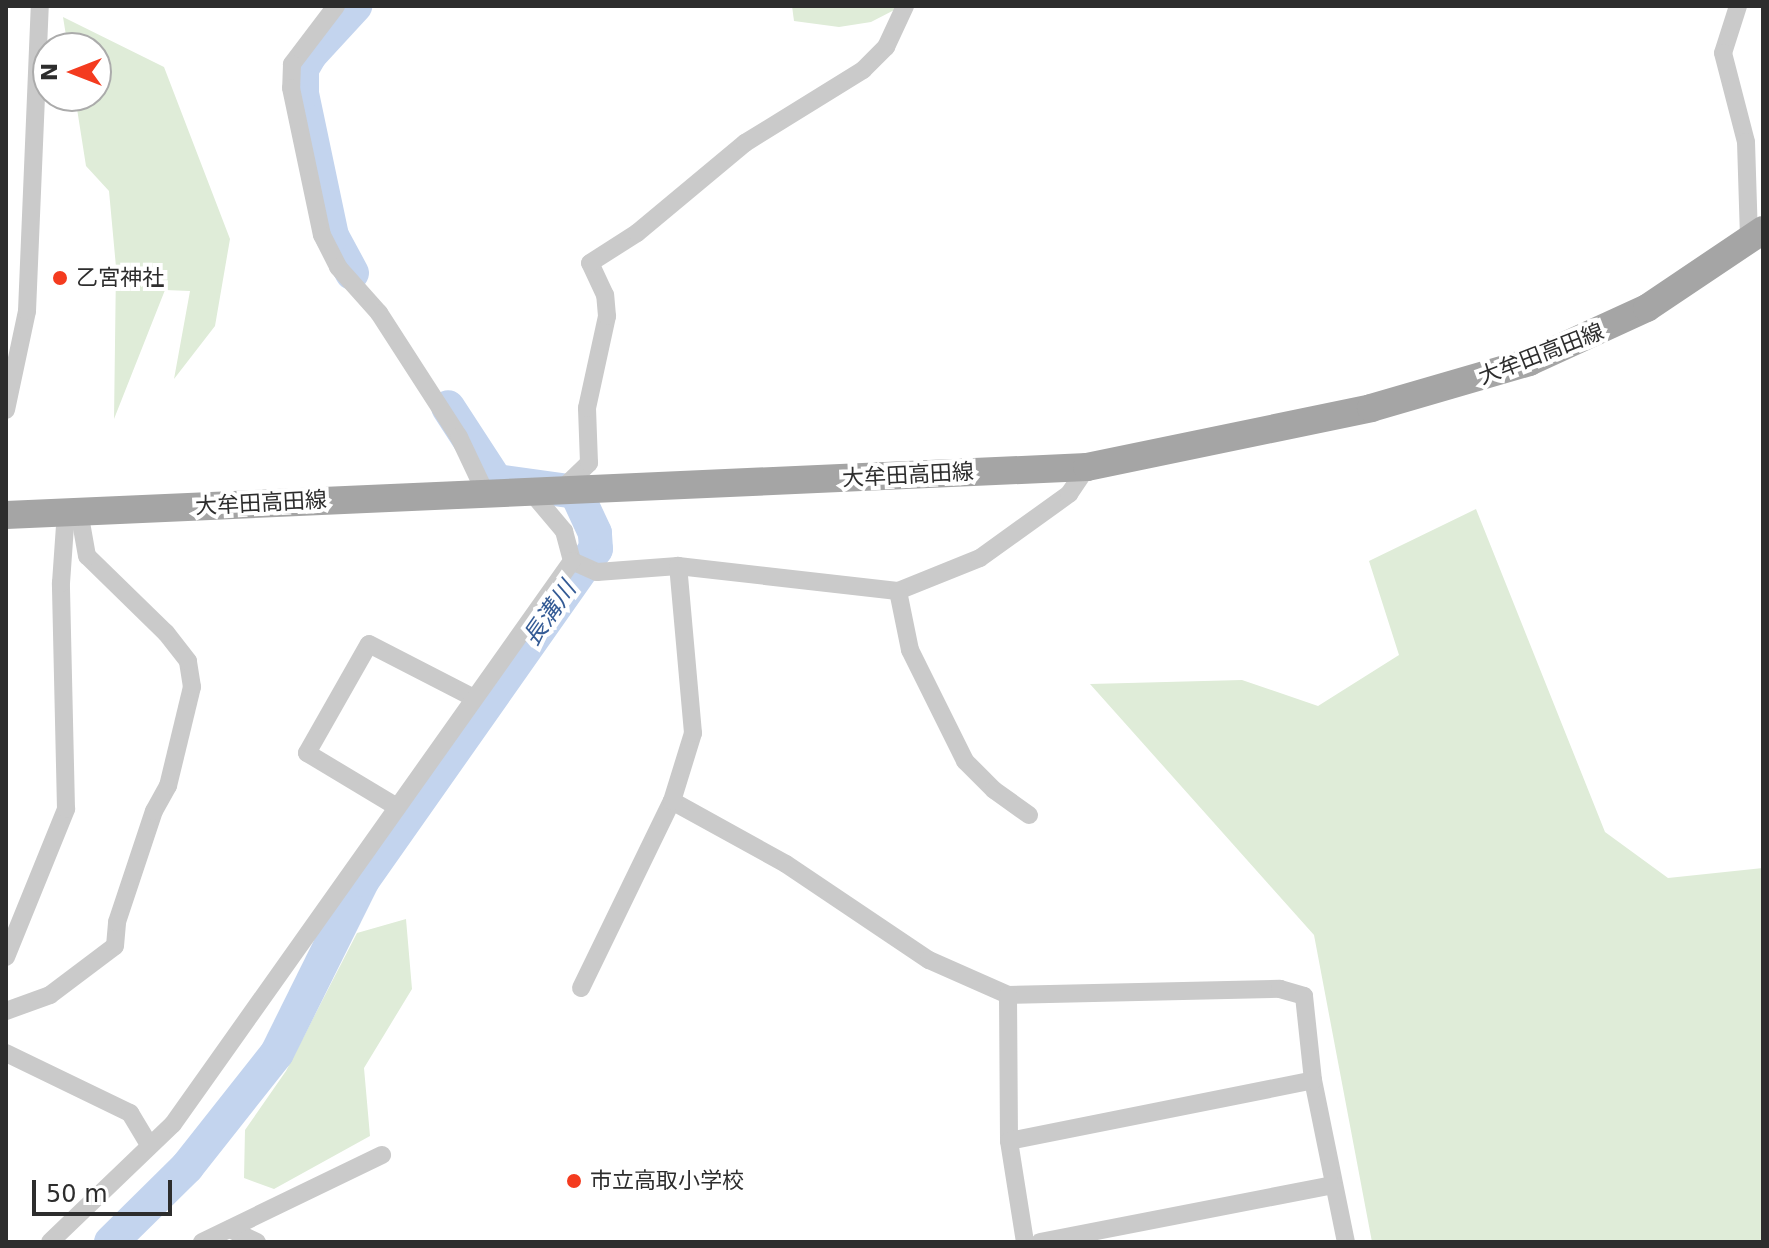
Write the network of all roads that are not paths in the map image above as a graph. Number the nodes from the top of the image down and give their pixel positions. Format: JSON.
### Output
{"nodes":[{"id":1,"x":40,"y":6,"type":"edge"},
{"id":2,"x":336,"y":6,"type":"edge"},
{"id":3,"x":905,"y":6,"type":"edge"},
{"id":4,"x":1738,"y":6,"type":"edge"},
{"id":5,"x":1756,"y":235,"type":"edge"},
{"id":6,"x":6,"y":410,"type":"edge"},
{"id":7,"x":1087,"y":467,"type":"junction"},
{"id":8,"x":545,"y":492,"type":"junction"},
{"id":9,"x":486,"y":494,"type":"junction"},
{"id":10,"x":72,"y":511,"type":"junction"},
{"id":11,"x":6,"y":515,"type":"edge"},
{"id":12,"x":572,"y":561,"type":"junction"},
{"id":13,"x":678,"y":566,"type":"junction"},
{"id":14,"x":898,"y":591,"type":"junction"},
{"id":15,"x":474,"y":698,"type":"junction"},
{"id":16,"x":672,"y":801,"type":"junction"},
{"id":17,"x":397,"y":807,"type":"junction"},
{"id":18,"x":1029,"y":815,"type":"dead end"},
{"id":19,"x":6,"y":957,"type":"edge"},
{"id":20,"x":581,"y":988,"type":"dead end"},
{"id":21,"x":1008,"y":995,"type":"junction"},
{"id":22,"x":6,"y":1011,"type":"edge"},
{"id":23,"x":6,"y":1053,"type":"edge"},
{"id":24,"x":1313,"y":1080,"type":"junction"},
{"id":25,"x":1009,"y":1141,"type":"junction"},
{"id":26,"x":148,"y":1143,"type":"junction"},
{"id":27,"x":382,"y":1155,"type":"dead end"},
{"id":28,"x":1332,"y":1185,"type":"junction"},
{"id":29,"x":230,"y":1229,"type":"junction"},
{"id":30,"x":50,"y":1242,"type":"edge"},
{"id":31,"x":202,"y":1242,"type":"edge"},
{"id":32,"x":257,"y":1242,"type":"edge"},
{"id":33,"x":1025,"y":1242,"type":"edge"},
{"id":34,"x":1040,"y":1242,"type":"edge"},
{"id":35,"x":1346,"y":1242,"type":"edge"}],
"edges":[{"from":1,"to":6,"type":"street"},
{"from":2,"to":9,"type":"street"},
{"from":3,"to":8,"type":"street"},
{"from":4,"to":5,"type":"street"},
{"from":5,"to":7,"type":"main road","name":"大牟田高田線"},
{"from":7,"to":8,"type":"main road","name":"大牟田高田線"},
{"from":7,"to":14,"type":"street"},
{"from":8,"to":9,"type":"main road","name":"大牟田高田線"},
{"from":8,"to":12,"type":"street"},
{"from":9,"to":10,"type":"main road","name":"大牟田高田線"},
{"from":10,"to":11,"type":"main road","name":"大牟田高田線"},
{"from":10,"to":19,"type":"street"},
{"from":10,"to":22,"type":"street"},
{"from":12,"to":13,"type":"street"},
{"from":12,"to":15,"type":"street"},
{"from":13,"to":14,"type":"street"},
{"from":13,"to":16,"type":"street"},
{"from":14,"to":18,"type":"street"},
{"from":15,"to":17,"type":"street"},
{"from":15,"to":17,"type":"street"},
{"from":16,"to":20,"type":"street"},
{"from":16,"to":21,"type":"street"},
{"from":17,"to":26,"type":"street"},
{"from":21,"to":24,"type":"street"},
{"from":21,"to":25,"type":"street"},
{"from":23,"to":26,"type":"street"},
{"from":24,"to":25,"type":"street"},
{"from":24,"to":28,"type":"street"},
{"from":25,"to":33,"type":"street"},
{"from":26,"to":30,"type":"street"},
{"from":27,"to":29,"type":"street"},
{"from":28,"to":34,"type":"street"},
{"from":28,"to":35,"type":"street"},
{"from":29,"to":31,"type":"street"},
{"from":29,"to":32,"type":"street"}]}
